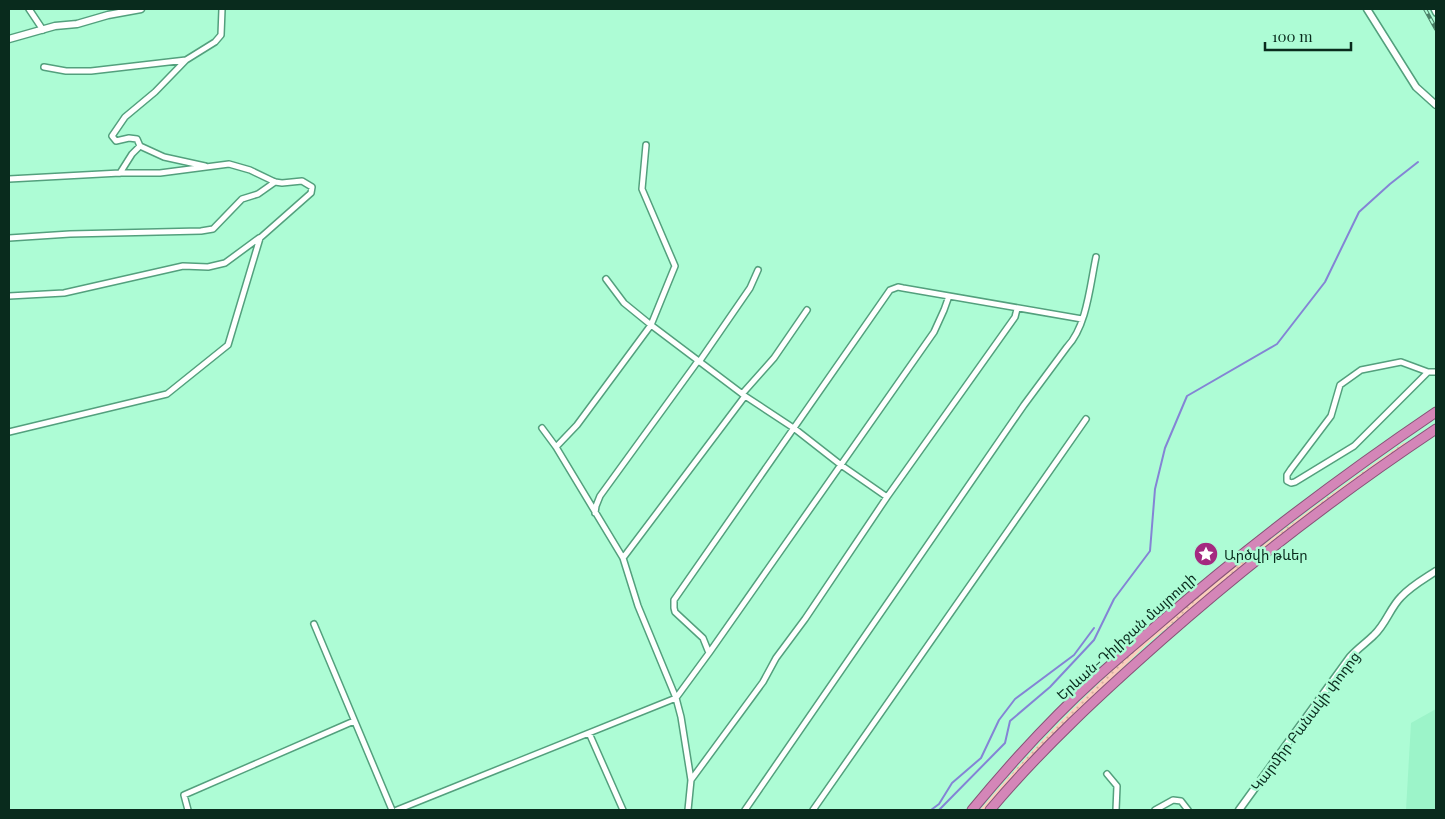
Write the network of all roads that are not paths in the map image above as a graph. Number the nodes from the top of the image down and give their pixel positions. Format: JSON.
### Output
{"nodes":[{"id":1,"x":30,"y":9,"type":"edge"},
{"id":2,"x":141,"y":9,"type":"edge"},
{"id":3,"x":222,"y":9,"type":"edge"},
{"id":4,"x":1367,"y":9,"type":"edge"},
{"id":5,"x":1434,"y":9,"type":"edge"},
{"id":6,"x":1436,"y":13,"type":"edge"},
{"id":7,"x":43,"y":30,"type":"junction"},
{"id":8,"x":9,"y":39,"type":"edge"},
{"id":9,"x":186,"y":60,"type":"junction"},
{"id":10,"x":44,"y":67,"type":"dead end"},
{"id":11,"x":1436,"y":105,"type":"edge"},
{"id":12,"x":646,"y":145,"type":"dead end"},
{"id":13,"x":140,"y":146,"type":"junction"},
{"id":14,"x":209,"y":166,"type":"junction"},
{"id":15,"x":120,"y":173,"type":"junction"},
{"id":16,"x":9,"y":179,"type":"edge"},
{"id":17,"x":275,"y":182,"type":"junction"},
{"id":18,"x":9,"y":238,"type":"edge"},
{"id":19,"x":260,"y":238,"type":"junction"},
{"id":20,"x":1096,"y":257,"type":"dead end"},
{"id":21,"x":758,"y":270,"type":"dead end"},
{"id":22,"x":606,"y":280,"type":"dead end"},
{"id":23,"x":9,"y":296,"type":"edge"},
{"id":24,"x":949,"y":296,"type":"junction"},
{"id":25,"x":1017,"y":309,"type":"junction"},
{"id":26,"x":807,"y":310,"type":"dead end"},
{"id":27,"x":1082,"y":319,"type":"junction"},
{"id":28,"x":651,"y":325,"type":"junction"},
{"id":29,"x":698,"y":361,"type":"junction"},
{"id":30,"x":1428,"y":372,"type":"junction"},
{"id":31,"x":1436,"y":372,"type":"edge"},
{"id":32,"x":743,"y":396,"type":"junction"},
{"id":33,"x":1436,"y":412,"type":"edge"},
{"id":34,"x":1086,"y":419,"type":"dead end"},
{"id":35,"x":542,"y":428,"type":"dead end"},
{"id":36,"x":795,"y":429,"type":"junction"},
{"id":37,"x":1436,"y":429,"type":"edge"},
{"id":38,"x":9,"y":432,"type":"edge"},
{"id":39,"x":556,"y":447,"type":"junction"},
{"id":40,"x":841,"y":465,"type":"junction"},
{"id":41,"x":887,"y":497,"type":"junction"},
{"id":42,"x":595,"y":513,"type":"junction"},
{"id":43,"x":623,"y":558,"type":"junction"},
{"id":44,"x":1436,"y":571,"type":"edge"},
{"id":45,"x":314,"y":624,"type":"dead end"},
{"id":46,"x":709,"y":653,"type":"junction"},
{"id":47,"x":676,"y":698,"type":"junction"},
{"id":48,"x":354,"y":721,"type":"junction"},
{"id":49,"x":589,"y":733,"type":"junction"},
{"id":50,"x":1106,"y":774,"type":"dead end"},
{"id":51,"x":691,"y":780,"type":"junction"},
{"id":52,"x":188,"y":810,"type":"edge"},
{"id":53,"x":392,"y":810,"type":"edge"},
{"id":54,"x":397,"y":810,"type":"edge"},
{"id":55,"x":623,"y":810,"type":"edge"},
{"id":56,"x":688,"y":810,"type":"edge"},
{"id":57,"x":745,"y":810,"type":"edge"},
{"id":58,"x":813,"y":810,"type":"edge"},
{"id":59,"x":972,"y":810,"type":"edge"},
{"id":60,"x":990,"y":810,"type":"edge"},
{"id":61,"x":1116,"y":810,"type":"edge"},
{"id":62,"x":1155,"y":810,"type":"edge"},
{"id":63,"x":1188,"y":810,"type":"edge"},
{"id":64,"x":1239,"y":810,"type":"edge"}],
"edges":[{"from":1,"to":7,"type":"street"},
{"from":2,"to":7,"type":"street"},
{"from":3,"to":9,"type":"street"},
{"from":4,"to":11,"type":"street"},
{"from":5,"to":6,"type":"street"},
{"from":7,"to":8,"type":"street"},
{"from":9,"to":10,"type":"street"},
{"from":9,"to":13,"type":"street"},
{"from":12,"to":28,"type":"street"},
{"from":13,"to":14,"type":"street"},
{"from":13,"to":15,"type":"street"},
{"from":14,"to":15,"type":"street"},
{"from":14,"to":17,"type":"street"},
{"from":15,"to":16,"type":"street"},
{"from":17,"to":18,"type":"street"},
{"from":17,"to":19,"type":"street"},
{"from":19,"to":23,"type":"street"},
{"from":19,"to":38,"type":"street"},
{"from":20,"to":27,"type":"street"},
{"from":21,"to":29,"type":"street"},
{"from":22,"to":28,"type":"street"},
{"from":24,"to":25,"type":"street"},
{"from":24,"to":36,"type":"street"},
{"from":24,"to":40,"type":"street"},
{"from":25,"to":27,"type":"street"},
{"from":25,"to":41,"type":"street"},
{"from":26,"to":32,"type":"street"},
{"from":27,"to":57,"type":"street"},
{"from":28,"to":29,"type":"street"},
{"from":28,"to":39,"type":"street"},
{"from":29,"to":32,"type":"street"},
{"from":29,"to":42,"type":"street"},
{"from":30,"to":30,"type":"street"},
{"from":30,"to":31,"type":"street"},
{"from":32,"to":36,"type":"street"},
{"from":32,"to":43,"type":"street"},
{"from":33,"to":59,"type":"highway","name":"Երևան-Դիլիջան մայրուղի"},
{"from":34,"to":58,"type":"street"},
{"from":35,"to":39,"type":"street"},
{"from":36,"to":40,"type":"street"},
{"from":36,"to":46,"type":"street"},
{"from":37,"to":60,"type":"highway","name":"Երևան-Դիլիջան մայրուղի"},
{"from":39,"to":42,"type":"street"},
{"from":40,"to":41,"type":"street"},
{"from":40,"to":46,"type":"street"},
{"from":41,"to":51,"type":"street"},
{"from":42,"to":43,"type":"street"},
{"from":43,"to":47,"type":"street"},
{"from":44,"to":64,"type":"street","name":"Կարմիր Բանակի փողոց"},
{"from":45,"to":48,"type":"street"},
{"from":46,"to":47,"type":"street"},
{"from":47,"to":49,"type":"street"},
{"from":47,"to":51,"type":"street"},
{"from":48,"to":52,"type":"street"},
{"from":48,"to":53,"type":"street"},
{"from":49,"to":54,"type":"street"},
{"from":49,"to":55,"type":"street"},
{"from":50,"to":61,"type":"street"},
{"from":51,"to":56,"type":"street"},
{"from":62,"to":63,"type":"street"}]}
